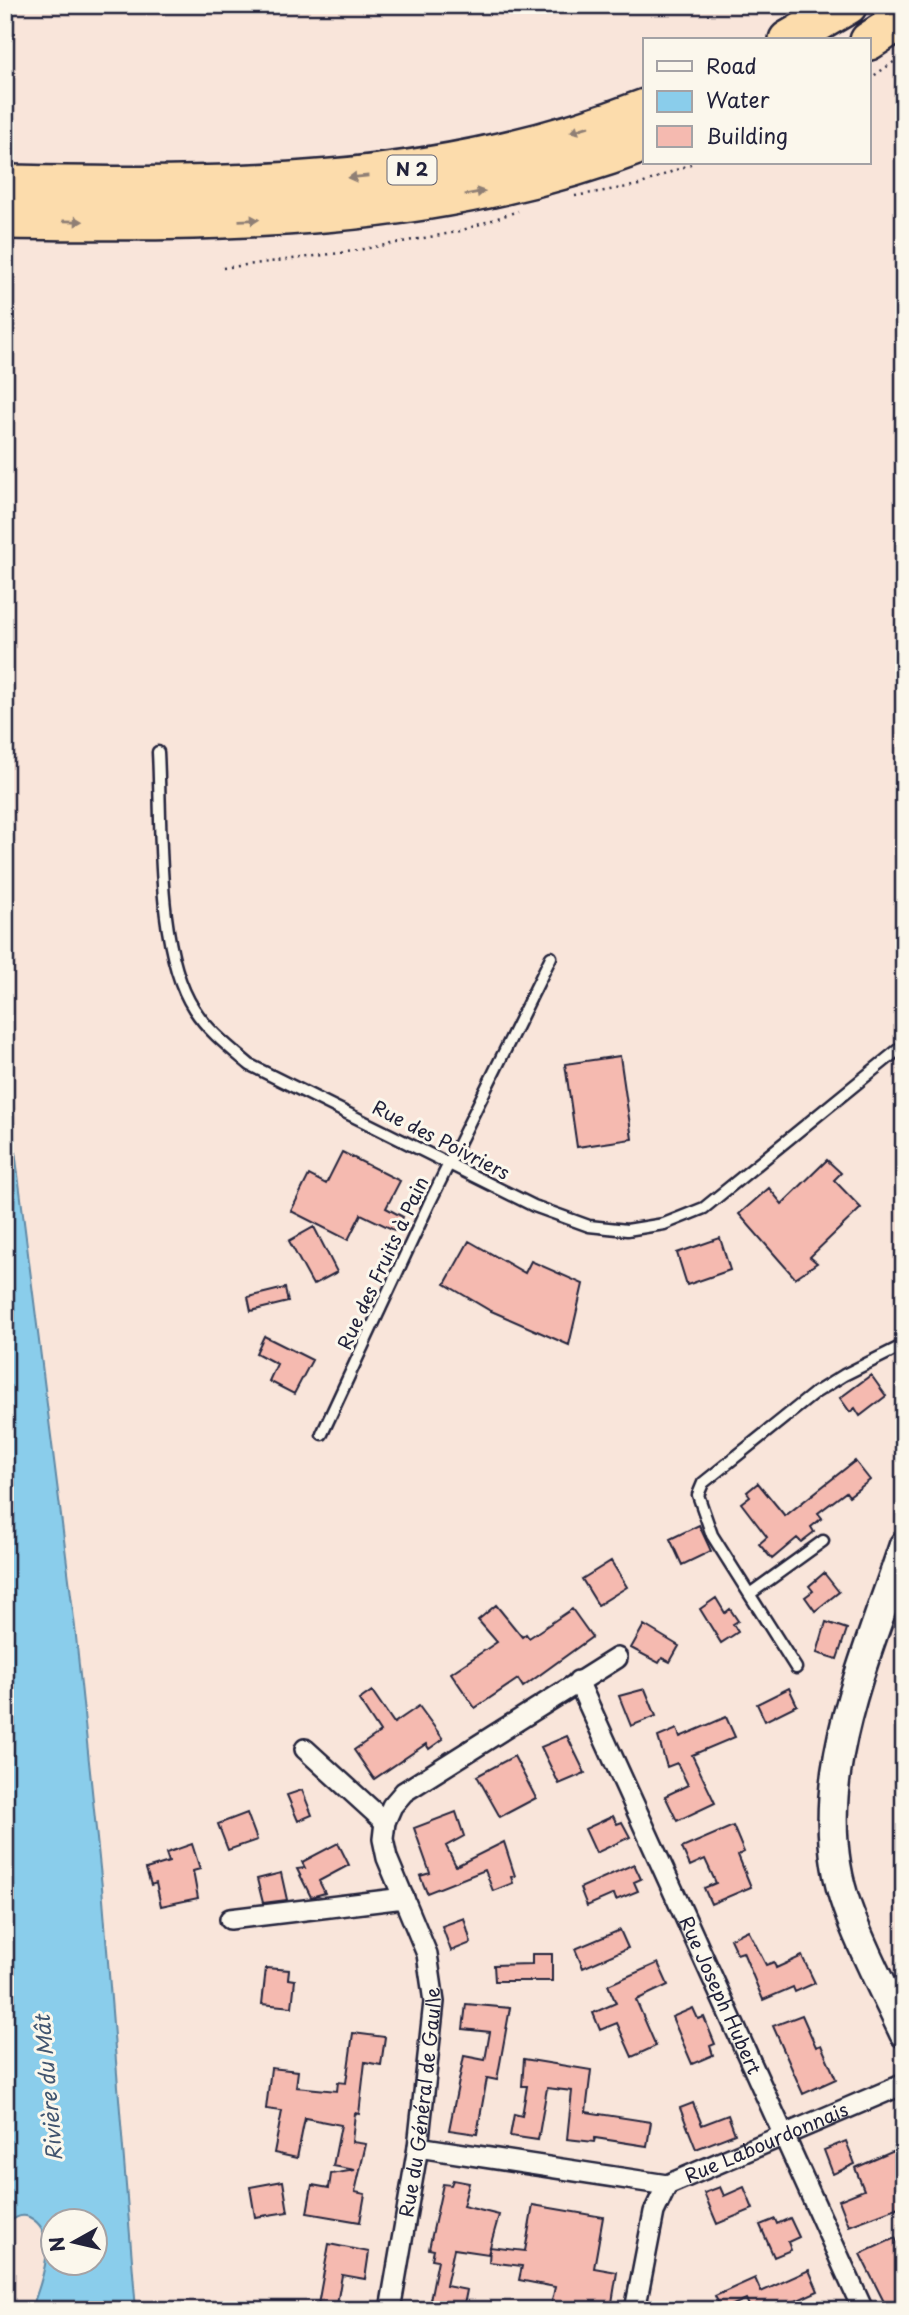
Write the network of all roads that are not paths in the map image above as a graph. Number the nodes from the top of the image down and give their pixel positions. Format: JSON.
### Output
{"nodes":[{"id":1,"x":848,"y":5,"type":"edge"},
{"id":2,"x":904,"y":18,"type":"edge"},
{"id":3,"x":791,"y":38,"type":"edge"},
{"id":4,"x":870,"y":40,"type":"edge"},
{"id":5,"x":643,"y":109,"type":"edge"},
{"id":6,"x":643,"y":144,"type":"edge"},
{"id":7,"x":5,"y":184,"type":"edge"},
{"id":8,"x":5,"y":220,"type":"edge"},
{"id":9,"x":158,"y":752,"type":"dead end"},
{"id":10,"x":551,"y":957,"type":"dead end"},
{"id":11,"x":904,"y":1045,"type":"edge"},
{"id":12,"x":450,"y":1162,"type":"junction"},
{"id":13,"x":904,"y":1345,"type":"edge"},
{"id":14,"x":322,"y":1434,"type":"dead end"},
{"id":15,"x":823,"y":1541,"type":"dead end"},
{"id":16,"x":904,"y":1545,"type":"edge"},
{"id":17,"x":751,"y":1593,"type":"junction"},
{"id":18,"x":617,"y":1658,"type":"dead end"},
{"id":19,"x":796,"y":1668,"type":"dead end"},
{"id":20,"x":578,"y":1681,"type":"junction"},
{"id":21,"x":305,"y":1749,"type":"dead end"},
{"id":22,"x":385,"y":1822,"type":"junction"},
{"id":23,"x":404,"y":1898,"type":"junction"},
{"id":24,"x":230,"y":1919,"type":"dead end"},
{"id":25,"x":904,"y":2033,"type":"edge"},
{"id":26,"x":904,"y":2084,"type":"edge"},
{"id":27,"x":782,"y":2137,"type":"junction"},
{"id":28,"x":418,"y":2147,"type":"junction"},
{"id":29,"x":667,"y":2185,"type":"junction"},
{"id":30,"x":390,"y":2310,"type":"edge"},
{"id":31,"x":635,"y":2310,"type":"edge"},
{"id":32,"x":863,"y":2310,"type":"edge"}],
"edges":[{"from":1,"to":3,"type":"highway"},
{"from":2,"to":4,"type":"highway"},
{"from":5,"to":7,"type":"highway","number":"N 2","one_way":true},
{"from":8,"to":6,"type":"highway","number":"N 2","one_way":true},
{"from":9,"to":12,"type":"lane","name":"Rue des Poivriers"},
{"from":10,"to":12,"type":"lane","name":"Rue des Fruits à Pain"},
{"from":11,"to":12,"type":"lane","name":"Rue des Poivriers"},
{"from":12,"to":14,"type":"lane","name":"Rue des Fruits à Pain"},
{"from":13,"to":17,"type":"lane"},
{"from":15,"to":17,"type":"lane"},
{"from":16,"to":25,"type":"main road"},
{"from":17,"to":19,"type":"lane"},
{"from":18,"to":20,"type":"street"},
{"from":20,"to":22,"type":"street"},
{"from":20,"to":27,"type":"street","name":"Rue Joseph Hubert"},
{"from":21,"to":22,"type":"street"},
{"from":22,"to":23,"type":"street","name":"Rue du Général de Gaulle"},
{"from":23,"to":24,"type":"street"},
{"from":23,"to":28,"type":"street","name":"Rue du Général de Gaulle"},
{"from":26,"to":27,"type":"street","name":"Rue Labourdonnais"},
{"from":27,"to":29,"type":"street","name":"Rue Labourdonnais"},
{"from":27,"to":32,"type":"street","name":"Rue Joseph Hubert"},
{"from":28,"to":29,"type":"street","name":"Rue Labourdonnais"},
{"from":28,"to":30,"type":"street","name":"Rue du Général de Gaulle"},
{"from":29,"to":31,"type":"street"}]}
